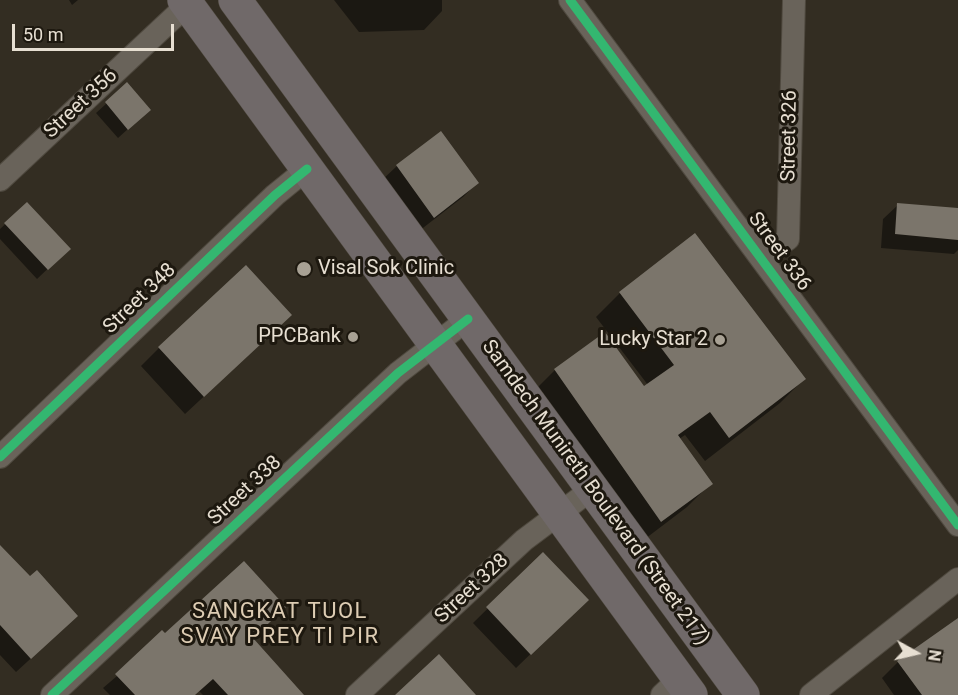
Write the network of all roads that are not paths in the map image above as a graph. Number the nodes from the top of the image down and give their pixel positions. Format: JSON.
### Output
{"nodes":[{"id":1,"x":235,"y":0,"type":"edge"},
{"id":2,"x":570,"y":0,"type":"edge"},
{"id":3,"x":794,"y":0,"type":"edge"},
{"id":4,"x":186,"y":2,"type":"edge"},
{"id":5,"x":308,"y":169,"type":"junction"},
{"id":6,"x":0,"y":180,"type":"edge"},
{"id":7,"x":761,"y":258,"type":"junction"},
{"id":8,"x":468,"y":319,"type":"junction"},
{"id":9,"x":435,"y":344,"type":"junction"},
{"id":10,"x":0,"y":457,"type":"edge"},
{"id":11,"x":592,"y":489,"type":"junction"},
{"id":12,"x":559,"y":513,"type":"junction"},
{"id":13,"x":958,"y":525,"type":"edge"},
{"id":14,"x":958,"y":579,"type":"edge"},
{"id":15,"x":678,"y":690,"type":"edge"},
{"id":16,"x":52,"y":695,"type":"edge"},
{"id":17,"x":357,"y":695,"type":"edge"},
{"id":18,"x":742,"y":695,"type":"edge"},
{"id":19,"x":811,"y":695,"type":"edge"}],
"edges":[{"from":1,"to":8,"type":"main road","name":"Samdech Munireth Boulevard (Street 217)"},
{"from":2,"to":7,"type":"street","name":"Street 336"},
{"from":3,"to":7,"type":"street","name":"Street 326"},
{"from":4,"to":5,"type":"main road","name":"Samdech Munireth Boulevard (Street 217)"},
{"from":4,"to":6,"type":"street","name":"Street 356"},
{"from":5,"to":9,"type":"main road","name":"Samdech Munireth Boulevard (Street 217)"},
{"from":5,"to":10,"type":"street","name":"Street 348"},
{"from":7,"to":13,"type":"street","name":"Street 336"},
{"from":8,"to":9,"type":"street","name":"Street 338"},
{"from":8,"to":11,"type":"main road","name":"Samdech Munireth Boulevard (Street 217)"},
{"from":9,"to":12,"type":"main road","name":"Samdech Munireth Boulevard (Street 217)"},
{"from":9,"to":16,"type":"street","name":"Street 338"},
{"from":11,"to":12,"type":"street","name":"Street 328"},
{"from":11,"to":18,"type":"main road","name":"Samdech Munireth Boulevard (Street 217)"},
{"from":12,"to":15,"type":"main road","name":"Samdech Munireth Boulevard (Street 217)"},
{"from":12,"to":17,"type":"street","name":"Street 328"},
{"from":14,"to":19,"type":"street"}]}
